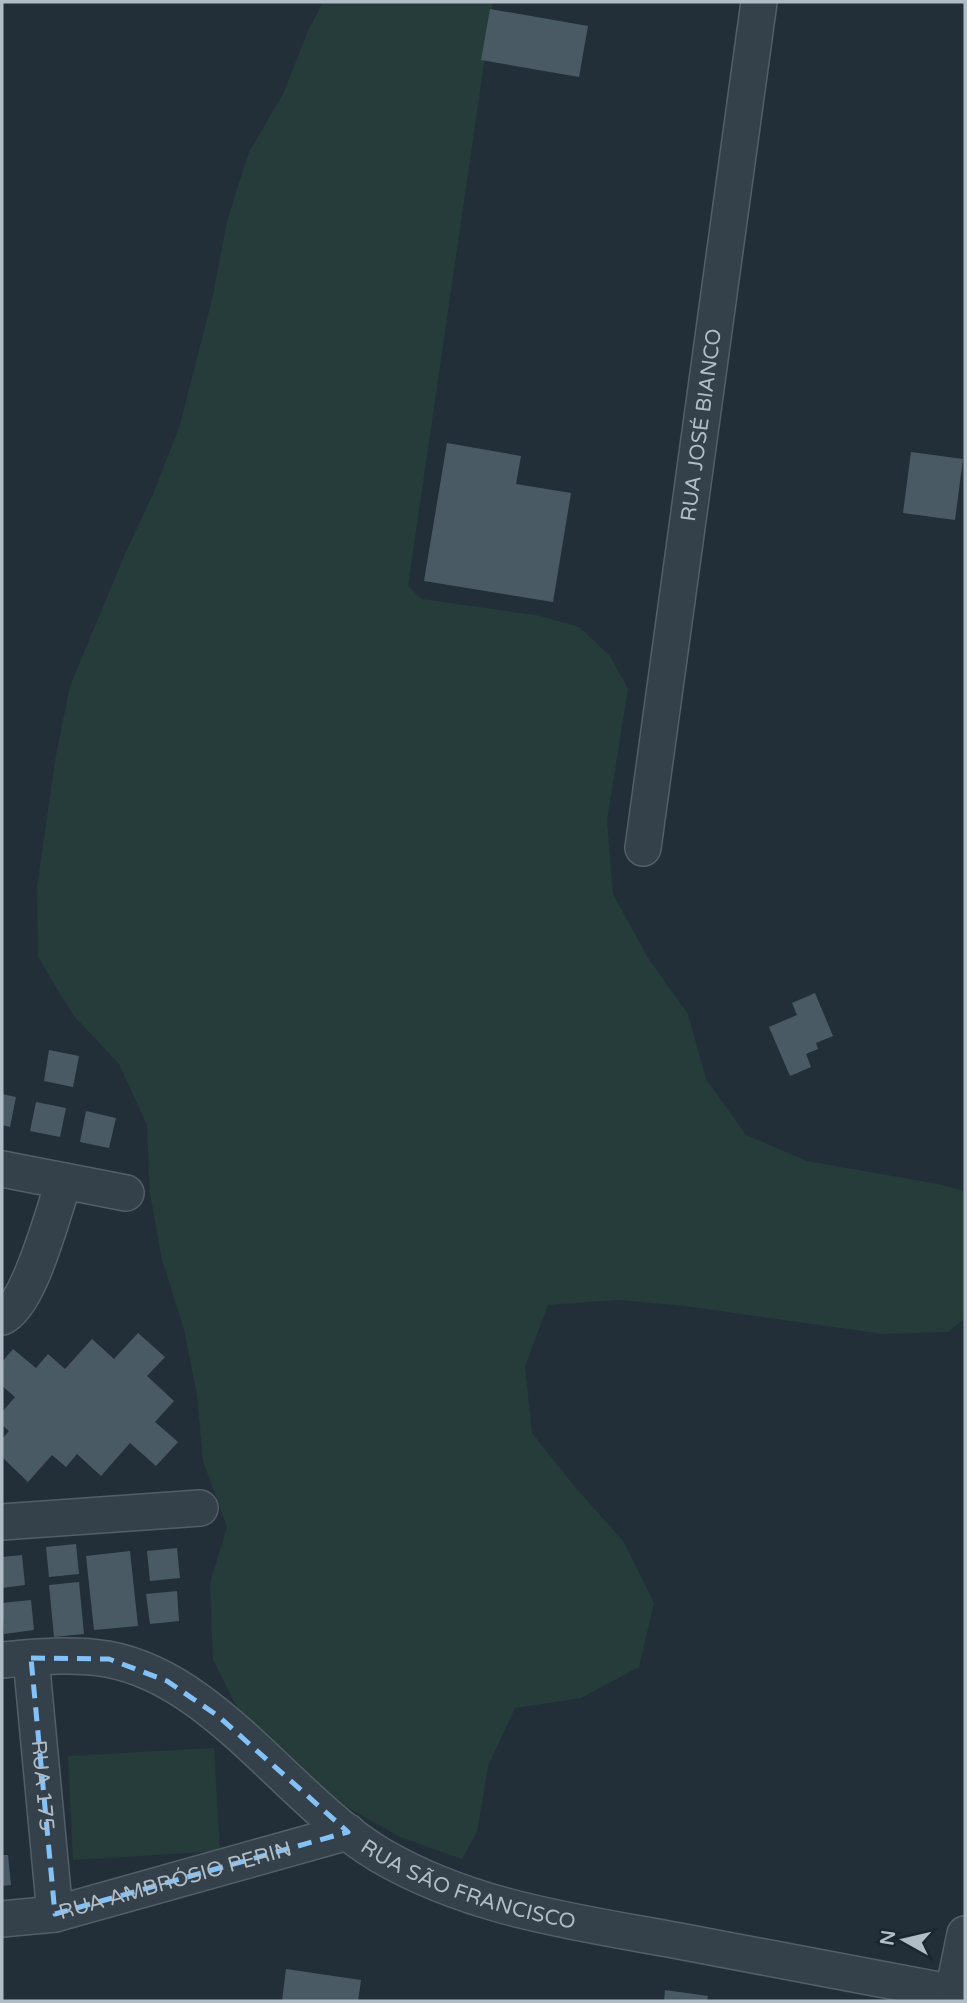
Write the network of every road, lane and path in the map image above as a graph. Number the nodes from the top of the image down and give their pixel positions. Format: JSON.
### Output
{"nodes":[{"id":1,"x":759,"y":2,"type":"edge"},
{"id":2,"x":643,"y":848,"type":"dead end"},
{"id":3,"x":2,"y":1169,"type":"edge"},
{"id":4,"x":64,"y":1181,"type":"junction"},
{"id":5,"x":126,"y":1193,"type":"dead end"},
{"id":6,"x":2,"y":1317,"type":"edge"},
{"id":7,"x":200,"y":1508,"type":"dead end"},
{"id":8,"x":2,"y":1522,"type":"edge"},
{"id":9,"x":16,"y":1659,"type":"edge"},
{"id":10,"x":348,"y":1832,"type":"junction"},
{"id":11,"x":55,"y":1914,"type":"junction"},
{"id":12,"x":2,"y":1919,"type":"edge"},
{"id":13,"x":965,"y":1934,"type":"edge"},
{"id":14,"x":959,"y":1994,"type":"edge"}],
"edges":[{"from":1,"to":2,"type":"street","name":"RUA JOSÉ BIANCO"},
{"from":3,"to":4,"type":"street"},
{"from":4,"to":5,"type":"street"},
{"from":4,"to":6,"type":"street"},
{"from":7,"to":8,"type":"street"},
{"from":9,"to":10,"type":"street","name":"RUA SÃO FRANCISCO"},
{"from":9,"to":11,"type":"street","name":"RUA 175"},
{"from":10,"to":11,"type":"street","name":"RUA AMBRÓSIO PERIN"},
{"from":10,"to":14,"type":"street","name":"RUA SÃO FRANCISCO"},
{"from":11,"to":12,"type":"street","name":"RUA AMBRÓSIO PERIN"},
{"from":13,"to":14,"type":"street"}]}
